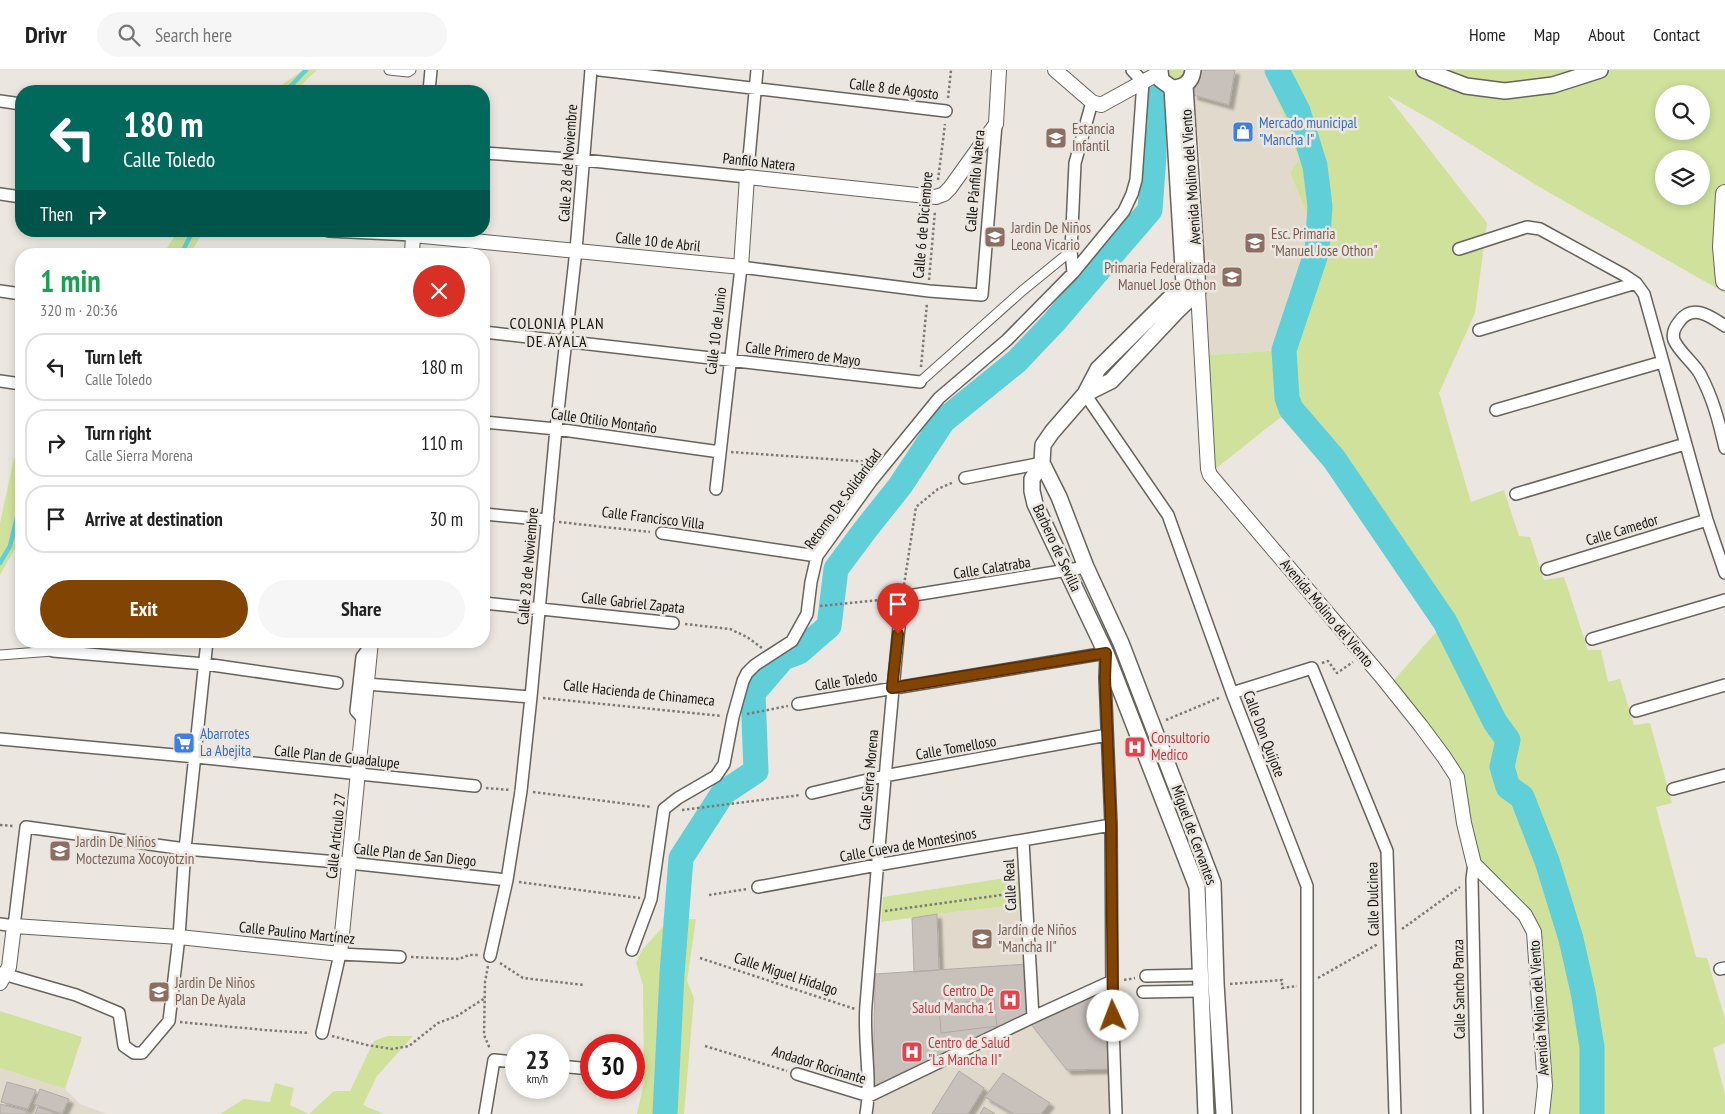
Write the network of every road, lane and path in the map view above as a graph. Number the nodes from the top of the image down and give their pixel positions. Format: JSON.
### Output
{"nodes":[{"id":1,"x":388,"y":70,"type":"edge"},
{"id":2,"x":411,"y":70,"type":"edge"},
{"id":3,"x":431,"y":70,"type":"edge"},
{"id":4,"x":590,"y":70,"type":"edge"},
{"id":5,"x":600,"y":70,"type":"edge"},
{"id":6,"x":757,"y":70,"type":"edge"},
{"id":7,"x":951,"y":70,"type":"edge"},
{"id":8,"x":999,"y":70,"type":"edge"},
{"id":9,"x":1055,"y":70,"type":"edge"},
{"id":10,"x":1132,"y":70,"type":"edge"},
{"id":11,"x":1192,"y":70,"type":"edge"},
{"id":12,"x":1424,"y":70,"type":"edge"},
{"id":13,"x":1600,"y":70,"type":"edge"},
{"id":14,"x":1160,"y":72,"type":"edge"},
{"id":15,"x":1143,"y":82,"type":"junction"},
{"id":16,"x":430,"y":85,"type":"edge"},
{"id":17,"x":1178,"y":87,"type":"junction"},
{"id":18,"x":755,"y":88,"type":"junction"},
{"id":19,"x":0,"y":101,"type":"edge"},
{"id":20,"x":1092,"y":102,"type":"junction"},
{"id":21,"x":15,"y":103,"type":"edge"},
{"id":22,"x":946,"y":111,"type":"junction"},
{"id":23,"x":996,"y":124,"type":"junction"},
{"id":24,"x":1182,"y":140,"type":"junction"},
{"id":25,"x":490,"y":153,"type":"edge"},
{"id":26,"x":749,"y":158,"type":"dead end"},
{"id":27,"x":583,"y":160,"type":"junction"},
{"id":28,"x":747,"y":176,"type":"junction"},
{"id":29,"x":0,"y":194,"type":"edge"},
{"id":30,"x":1725,"y":194,"type":"edge"},
{"id":31,"x":15,"y":196,"type":"edge"},
{"id":32,"x":936,"y":197,"type":"junction"},
{"id":33,"x":452,"y":237,"type":"edge"},
{"id":34,"x":1459,"y":249,"type":"dead end"},
{"id":35,"x":576,"y":250,"type":"junction"},
{"id":36,"x":1071,"y":251,"type":"junction"},
{"id":37,"x":740,"y":267,"type":"junction"},
{"id":38,"x":1073,"y":272,"type":"junction"},
{"id":39,"x":1725,"y":281,"type":"edge"},
{"id":40,"x":1184,"y":284,"type":"junction"},
{"id":41,"x":1636,"y":284,"type":"junction"},
{"id":42,"x":0,"y":291,"type":"edge"},
{"id":43,"x":928,"y":291,"type":"junction"},
{"id":44,"x":1198,"y":291,"type":"junction"},
{"id":45,"x":15,"y":293,"type":"edge"},
{"id":46,"x":982,"y":295,"type":"joint"},
{"id":47,"x":1725,"y":326,"type":"edge"},
{"id":48,"x":1479,"y":330,"type":"dead end"},
{"id":49,"x":490,"y":333,"type":"edge"},
{"id":50,"x":566,"y":342,"type":"junction"},
{"id":51,"x":729,"y":360,"type":"junction"},
{"id":52,"x":1662,"y":362,"type":"junction"},
{"id":53,"x":0,"y":381,"type":"edge"},
{"id":54,"x":920,"y":382,"type":"junction"},
{"id":55,"x":15,"y":383,"type":"edge"},
{"id":56,"x":1085,"y":394,"type":"junction"},
{"id":57,"x":1496,"y":410,"type":"dead end"},
{"id":58,"x":490,"y":423,"type":"edge"},
{"id":59,"x":556,"y":429,"type":"junction"},
{"id":60,"x":1685,"y":444,"type":"junction"},
{"id":61,"x":1725,"y":448,"type":"edge"},
{"id":62,"x":720,"y":452,"type":"junction"},
{"id":63,"x":886,"y":463,"type":"junction"},
{"id":64,"x":1042,"y":463,"type":"junction"},
{"id":65,"x":965,"y":478,"type":"joint"},
{"id":66,"x":716,"y":489,"type":"dead end"},
{"id":67,"x":1516,"y":494,"type":"dead end"},
{"id":68,"x":490,"y":515,"type":"edge"},
{"id":69,"x":548,"y":520,"type":"junction"},
{"id":70,"x":1707,"y":520,"type":"junction"},
{"id":71,"x":662,"y":533,"type":"joint"},
{"id":72,"x":817,"y":556,"type":"junction"},
{"id":73,"x":1086,"y":567,"type":"junction"},
{"id":74,"x":1547,"y":570,"type":"dead end"},
{"id":75,"x":1068,"y":571,"type":"junction"},
{"id":76,"x":1725,"y":573,"type":"edge"},
{"id":77,"x":902,"y":598,"type":"junction"},
{"id":78,"x":1725,"y":600,"type":"edge"},
{"id":79,"x":490,"y":603,"type":"edge"},
{"id":80,"x":825,"y":606,"type":"dead end"},
{"id":81,"x":539,"y":608,"type":"junction"},
{"id":82,"x":673,"y":623,"type":"joint"},
{"id":83,"x":1592,"y":639,"type":"dead end"},
{"id":84,"x":206,"y":648,"type":"edge"},
{"id":85,"x":368,"y":648,"type":"edge"},
{"id":86,"x":370,"y":648,"type":"edge"},
{"id":87,"x":53,"y":651,"type":"joint"},
{"id":88,"x":1106,"y":653,"type":"junction"},
{"id":89,"x":771,"y":654,"type":"junction"},
{"id":90,"x":0,"y":655,"type":"edge"},
{"id":91,"x":1355,"y":660,"type":"dead end"},
{"id":92,"x":205,"y":664,"type":"junction"},
{"id":93,"x":1312,"y":668,"type":"junction"},
{"id":94,"x":337,"y":683,"type":"dead end"},
{"id":95,"x":366,"y":684,"type":"junction"},
{"id":96,"x":1725,"y":685,"type":"edge"},
{"id":97,"x":892,"y":688,"type":"junction"},
{"id":98,"x":1232,"y":693,"type":"junction"},
{"id":99,"x":536,"y":698,"type":"junction"},
{"id":100,"x":798,"y":704,"type":"joint"},
{"id":101,"x":1636,"y":711,"type":"dead end"},
{"id":102,"x":748,"y":714,"type":"dead end"},
{"id":103,"x":733,"y":717,"type":"junction"},
{"id":104,"x":363,"y":719,"type":"junction"},
{"id":105,"x":1153,"y":726,"type":"junction"},
{"id":106,"x":1107,"y":736,"type":"junction"},
{"id":107,"x":0,"y":739,"type":"edge"},
{"id":108,"x":196,"y":757,"type":"junction"},
{"id":109,"x":358,"y":774,"type":"junction"},
{"id":110,"x":1725,"y":775,"type":"edge"},
{"id":111,"x":884,"y":776,"type":"junction"},
{"id":112,"x":475,"y":786,"type":"joint"},
{"id":113,"x":1673,"y":789,"type":"dead end"},
{"id":114,"x":521,"y":791,"type":"junction"},
{"id":115,"x":812,"y":793,"type":"joint"},
{"id":116,"x":545,"y":794,"type":"dead end"},
{"id":117,"x":706,"y":808,"type":"dead end"},
{"id":118,"x":664,"y":809,"type":"junction"},
{"id":119,"x":1111,"y":825,"type":"junction"},
{"id":120,"x":1022,"y":841,"type":"junction"},
{"id":121,"x":185,"y":849,"type":"junction"},
{"id":122,"x":349,"y":863,"type":"junction"},
{"id":123,"x":1474,"y":864,"type":"junction"},
{"id":124,"x":878,"y":865,"type":"junction"},
{"id":125,"x":1472,"y":879,"type":"junction"},
{"id":126,"x":507,"y":880,"type":"junction"},
{"id":127,"x":758,"y":887,"type":"joint"},
{"id":128,"x":1026,"y":892,"type":"junction"},
{"id":129,"x":709,"y":895,"type":"dead end"},
{"id":130,"x":651,"y":899,"type":"junction"},
{"id":131,"x":873,"y":913,"type":"junction"},
{"id":132,"x":0,"y":924,"type":"edge"},
{"id":133,"x":14,"y":926,"type":"junction"},
{"id":134,"x":179,"y":937,"type":"junction"},
{"id":135,"x":1389,"y":938,"type":"junction"},
{"id":136,"x":632,"y":950,"type":"dead end"},
{"id":137,"x":340,"y":954,"type":"junction"},
{"id":138,"x":490,"y":956,"type":"junction"},
{"id":139,"x":400,"y":957,"type":"joint"},
{"id":140,"x":700,"y":958,"type":"dead end"},
{"id":141,"x":1146,"y":976,"type":"joint"},
{"id":142,"x":1200,"y":976,"type":"junction"},
{"id":143,"x":2,"y":977,"type":"edge"},
{"id":144,"x":1112,"y":981,"type":"junction"},
{"id":145,"x":1307,"y":984,"type":"junction"},
{"id":146,"x":584,"y":985,"type":"dead end"},
{"id":147,"x":1200,"y":991,"type":"junction"},
{"id":148,"x":1143,"y":992,"type":"dead end"},
{"id":149,"x":484,"y":998,"type":"junction"},
{"id":150,"x":1218,"y":1003,"type":"junction"},
{"id":151,"x":865,"y":1012,"type":"junction"},
{"id":152,"x":1033,"y":1017,"type":"junction"},
{"id":153,"x":169,"y":1021,"type":"junction"},
{"id":154,"x":322,"y":1033,"type":"junction"},
{"id":155,"x":705,"y":1046,"type":"dead end"},
{"id":156,"x":494,"y":1060,"type":"junction"},
{"id":157,"x":505,"y":1061,"type":"edge"},
{"id":158,"x":797,"y":1074,"type":"joint"},
{"id":159,"x":869,"y":1096,"type":"junction"},
{"id":160,"x":485,"y":1114,"type":"edge"},
{"id":161,"x":866,"y":1114,"type":"edge"},
{"id":162,"x":1116,"y":1114,"type":"edge"},
{"id":163,"x":1206,"y":1114,"type":"edge"},
{"id":164,"x":1224,"y":1114,"type":"edge"},
{"id":165,"x":1307,"y":1114,"type":"edge"},
{"id":166,"x":1394,"y":1114,"type":"edge"},
{"id":167,"x":1477,"y":1114,"type":"edge"},
{"id":168,"x":1542,"y":1114,"type":"edge"}],
"edges":[{"from":1,"to":2,"type":"street"},
{"from":3,"to":16,"type":"street"},
{"from":4,"to":27,"type":"street","name":"Calle 28 de Noviembre"},
{"from":5,"to":18,"type":"street","name":"Calle 8 de Agosto"},
{"from":6,"to":18,"type":"street"},
{"from":7,"to":22,"type":"path","name":"Calle 6 de Diciembre"},
{"from":8,"to":23,"type":"street","name":"Calle Pánfilo Natera"},
{"from":9,"to":20,"type":"street"},
{"from":10,"to":15,"type":"street"},
{"from":11,"to":17,"type":"main road"},
{"from":12,"to":13,"type":"main road"},
{"from":14,"to":15,"type":"street"},
{"from":14,"to":17,"type":"main road"},
{"from":15,"to":20,"type":"street"},
{"from":15,"to":38,"type":"street","name":"Retorno De Solidaridad"},
{"from":17,"to":24,"type":"main road","name":"Avenida Molino del Viento"},
{"from":18,"to":22,"type":"street","name":"Calle 8 de Agosto"},
{"from":18,"to":26,"type":"street"},
{"from":19,"to":21,"type":"street"},
{"from":20,"to":36,"type":"street"},
{"from":22,"to":32,"type":"path","name":"Calle 6 de Diciembre"},
{"from":23,"to":32,"type":"street"},
{"from":23,"to":46,"type":"street","name":"Calle Pánfilo Natera"},
{"from":24,"to":40,"type":"main road","name":"Avenida Molino del Viento"},
{"from":24,"to":44,"type":"main road","name":"Avenida Molino del Viento"},
{"from":25,"to":27,"type":"street","name":"Panfilo Natera"},
{"from":27,"to":28,"type":"street","name":"Panfilo Natera"},
{"from":27,"to":35,"type":"street","name":"Calle 28 de Noviembre"},
{"from":28,"to":32,"type":"street","name":"Panfilo Natera"},
{"from":28,"to":37,"type":"street","name":"Calle 10 de Junio"},
{"from":29,"to":31,"type":"street"},
{"from":30,"to":39,"type":"main road"},
{"from":32,"to":43,"type":"path","name":"Calle 6 de Diciembre"},
{"from":33,"to":35,"type":"street","name":"Calle 10 de Abril"},
{"from":34,"to":41,"type":"street"},
{"from":35,"to":37,"type":"street","name":"Calle 10 de Abril"},
{"from":35,"to":50,"type":"street","name":"Calle 28 de Noviembre"},
{"from":36,"to":38,"type":"street"},
{"from":36,"to":54,"type":"street"},
{"from":37,"to":43,"type":"street","name":"Calle 10 de Abril"},
{"from":37,"to":51,"type":"street","name":"Calle 10 de Junio"},
{"from":38,"to":63,"type":"street","name":"Retorno De Solidaridad"},
{"from":40,"to":44,"type":"street"},
{"from":40,"to":56,"type":"main road","name":"Barbero de Sevilla"},
{"from":41,"to":48,"type":"street"},
{"from":41,"to":52,"type":"street"},
{"from":42,"to":45,"type":"street"},
{"from":43,"to":46,"type":"street","name":"Calle 10 de Abril"},
{"from":43,"to":54,"type":"path","name":"Calle 6 de Diciembre"},
{"from":44,"to":56,"type":"main road","name":"Barbero de Sevilla"},
{"from":44,"to":123,"type":"street","name":"Avenida Molino del Viento"},
{"from":47,"to":61,"type":"street"},
{"from":49,"to":50,"type":"street","name":"Calle Primero de Mayo"},
{"from":50,"to":51,"type":"street","name":"Calle Primero de Mayo"},
{"from":50,"to":59,"type":"street","name":"Calle 28 de Noviembre"},
{"from":51,"to":54,"type":"street","name":"Calle Primero de Mayo"},
{"from":51,"to":62,"type":"street","name":"Calle 10 de Junio"},
{"from":52,"to":57,"type":"street"},
{"from":52,"to":60,"type":"street"},
{"from":53,"to":55,"type":"street"},
{"from":56,"to":64,"type":"main road","name":"Barbero de Sevilla"},
{"from":56,"to":98,"type":"street","name":"Calle Don Quijote"},
{"from":58,"to":59,"type":"street","name":"Calle Otilio Montaño"},
{"from":59,"to":62,"type":"street","name":"Calle Otilio Montaño"},
{"from":59,"to":69,"type":"street","name":"Calle 28 de Noviembre"},
{"from":60,"to":67,"type":"street"},
{"from":60,"to":70,"type":"street"},
{"from":62,"to":63,"type":"path"},
{"from":62,"to":66,"type":"street","name":"Calle 10 de Junio"},
{"from":63,"to":72,"type":"street","name":"Retorno De Solidaridad"},
{"from":64,"to":65,"type":"street"},
{"from":64,"to":73,"type":"main road","name":"Miguel de Cervantes"},
{"from":64,"to":75,"type":"main road","name":"Barbero de Sevilla"},
{"from":65,"to":77,"type":"path"},
{"from":68,"to":69,"type":"street"},
{"from":69,"to":71,"type":"path","name":"Calle Francisco Villa"},
{"from":69,"to":81,"type":"street","name":"Calle 28 de Noviembre"},
{"from":70,"to":74,"type":"street","name":"Calle Camedor"},
{"from":70,"to":76,"type":"street"},
{"from":71,"to":72,"type":"street","name":"Calle Francisco Villa"},
{"from":72,"to":89,"type":"street","name":"Retorno De Solidaridad"},
{"from":73,"to":75,"type":"street","name":"Calle Calatraba"},
{"from":73,"to":105,"type":"main road","name":"Miguel de Cervantes"},
{"from":75,"to":77,"type":"street","name":"Calle Calatraba"},
{"from":75,"to":88,"type":"main road","name":"Barbero de Sevilla"},
{"from":77,"to":80,"type":"path"},
{"from":77,"to":97,"type":"street","name":"Calle Sierra Morena"},
{"from":78,"to":83,"type":"street"},
{"from":79,"to":81,"type":"street","name":"Calle Gabriel Zapata"},
{"from":81,"to":82,"type":"street","name":"Calle Gabriel Zapata"},
{"from":81,"to":99,"type":"street","name":"Calle 28 de Noviembre"},
{"from":82,"to":89,"type":"path","name":"Calle Gabriel Zapata"},
{"from":84,"to":92,"type":"street"},
{"from":85,"to":104,"type":"street"},
{"from":86,"to":95,"type":"street","name":"Calle Artículo 27"},
{"from":87,"to":90,"type":"street"},
{"from":87,"to":92,"type":"street"},
{"from":88,"to":97,"type":"street","name":"Calle Toledo"},
{"from":88,"to":106,"type":"street"},
{"from":88,"to":142,"type":"main road","name":"Barbero de Sevilla"},
{"from":89,"to":103,"type":"street","name":"Retorno De Solidaridad"},
{"from":91,"to":93,"type":"path"},
{"from":92,"to":94,"type":"street"},
{"from":92,"to":108,"type":"street"},
{"from":93,"to":98,"type":"street"},
{"from":93,"to":135,"type":"street","name":"Calle Dulcinea"},
{"from":95,"to":99,"type":"street"},
{"from":95,"to":104,"type":"street","name":"Calle Artículo 27"},
{"from":96,"to":101,"type":"street"},
{"from":97,"to":100,"type":"street","name":"Calle Toledo"},
{"from":97,"to":111,"type":"street","name":"Calle Sierra Morena"},
{"from":98,"to":105,"type":"path"},
{"from":98,"to":145,"type":"street","name":"Calle Don Quijote"},
{"from":99,"to":103,"type":"path","name":"Calle Hacienda de Chinameca"},
{"from":99,"to":114,"type":"street","name":"Calle 28 de Noviembre"},
{"from":100,"to":102,"type":"path"},
{"from":103,"to":118,"type":"street","name":"Retorno De Solidaridad"},
{"from":104,"to":109,"type":"street","name":"Calle Artículo 27"},
{"from":105,"to":150,"type":"main road","name":"Miguel de Cervantes"},
{"from":106,"to":111,"type":"street","name":"Calle Tomelloso"},
{"from":106,"to":119,"type":"street"},
{"from":107,"to":108,"type":"street","name":"Calle Plan de Guadalupe"},
{"from":108,"to":109,"type":"street","name":"Calle Plan de Guadalupe"},
{"from":108,"to":121,"type":"street"},
{"from":109,"to":112,"type":"street","name":"Calle Plan de Guadalupe"},
{"from":109,"to":122,"type":"street","name":"Calle Artículo 27"},
{"from":110,"to":113,"type":"street"},
{"from":111,"to":115,"type":"street","name":"Calle Tomelloso"},
{"from":111,"to":124,"type":"street","name":"Calle Sierra Morena"},
{"from":112,"to":114,"type":"path"},
{"from":114,"to":126,"type":"street","name":"Calle 28 de Noviembre"},
{"from":115,"to":117,"type":"path"},
{"from":116,"to":118,"type":"path"},
{"from":118,"to":130,"type":"street"},
{"from":119,"to":120,"type":"street","name":"Calle Cueva de Montesinos"},
{"from":119,"to":144,"type":"street"},
{"from":120,"to":124,"type":"street","name":"Calle Cueva de Montesinos"},
{"from":120,"to":128,"type":"street","name":"Calle Real"},
{"from":121,"to":122,"type":"street","name":"Calle Plan de San Diego"},
{"from":121,"to":133,"type":"street","name":"Calle Plan de San Diego"},
{"from":121,"to":134,"type":"street"},
{"from":122,"to":126,"type":"street","name":"Calle Plan de San Diego"},
{"from":122,"to":137,"type":"street","name":"Calle Artículo 27"},
{"from":123,"to":125,"type":"street","name":"Calle Sancho Panza"},
{"from":123,"to":168,"type":"street","name":"Avenida Molino del Viento"},
{"from":124,"to":127,"type":"street","name":"Calle Cueva de Montesinos"},
{"from":124,"to":131,"type":"street","name":"Calle Sierra Morena"},
{"from":125,"to":135,"type":"path"},
{"from":125,"to":167,"type":"street","name":"Calle Sancho Panza"},
{"from":126,"to":130,"type":"path"},
{"from":126,"to":138,"type":"street","name":"Calle 28 de Noviembre"},
{"from":127,"to":129,"type":"path"},
{"from":128,"to":131,"type":"path"},
{"from":128,"to":152,"type":"street","name":"Calle Real"},
{"from":130,"to":136,"type":"street"},
{"from":131,"to":151,"type":"street","name":"Calle Sierra Morena"},
{"from":132,"to":133,"type":"street","name":"Calle Paulino Martínez"},
{"from":133,"to":134,"type":"street","name":"Calle Paulino Martínez"},
{"from":133,"to":143,"type":"street"},
{"from":134,"to":137,"type":"street","name":"Calle Paulino Martínez"},
{"from":134,"to":153,"type":"street"},
{"from":135,"to":145,"type":"path"},
{"from":135,"to":166,"type":"street","name":"Calle Dulcinea"},
{"from":137,"to":139,"type":"street","name":"Calle Paulino Martínez"},
{"from":137,"to":154,"type":"street","name":"Calle Artículo 27"},
{"from":138,"to":139,"type":"path"},
{"from":138,"to":146,"type":"path"},
{"from":138,"to":149,"type":"path"},
{"from":140,"to":151,"type":"path","name":"Calle Miguel Hidalgo"},
{"from":141,"to":142,"type":"street"},
{"from":141,"to":144,"type":"path"},
{"from":142,"to":147,"type":"main road","name":"Barbero de Sevilla"},
{"from":143,"to":153,"type":"street"},
{"from":144,"to":152,"type":"street","name":"Andador Rocinante"},
{"from":144,"to":162,"type":"street"},
{"from":145,"to":150,"type":"path"},
{"from":145,"to":165,"type":"street","name":"Calle Don Quijote"},
{"from":147,"to":148,"type":"street"},
{"from":147,"to":163,"type":"main road","name":"Barbero de Sevilla"},
{"from":149,"to":154,"type":"path"},
{"from":149,"to":156,"type":"path"},
{"from":150,"to":164,"type":"main road","name":"Miguel de Cervantes"},
{"from":151,"to":159,"type":"street","name":"Calle Sierra Morena"},
{"from":152,"to":159,"type":"street","name":"Andador Rocinante"},
{"from":153,"to":154,"type":"path"},
{"from":155,"to":158,"type":"path","name":"Andador Rocinante"},
{"from":156,"to":157,"type":"street"},
{"from":156,"to":160,"type":"street"},
{"from":158,"to":159,"type":"street","name":"Andador Rocinante"},
{"from":159,"to":161,"type":"street","name":"Calle Sierra Morena"}]}
